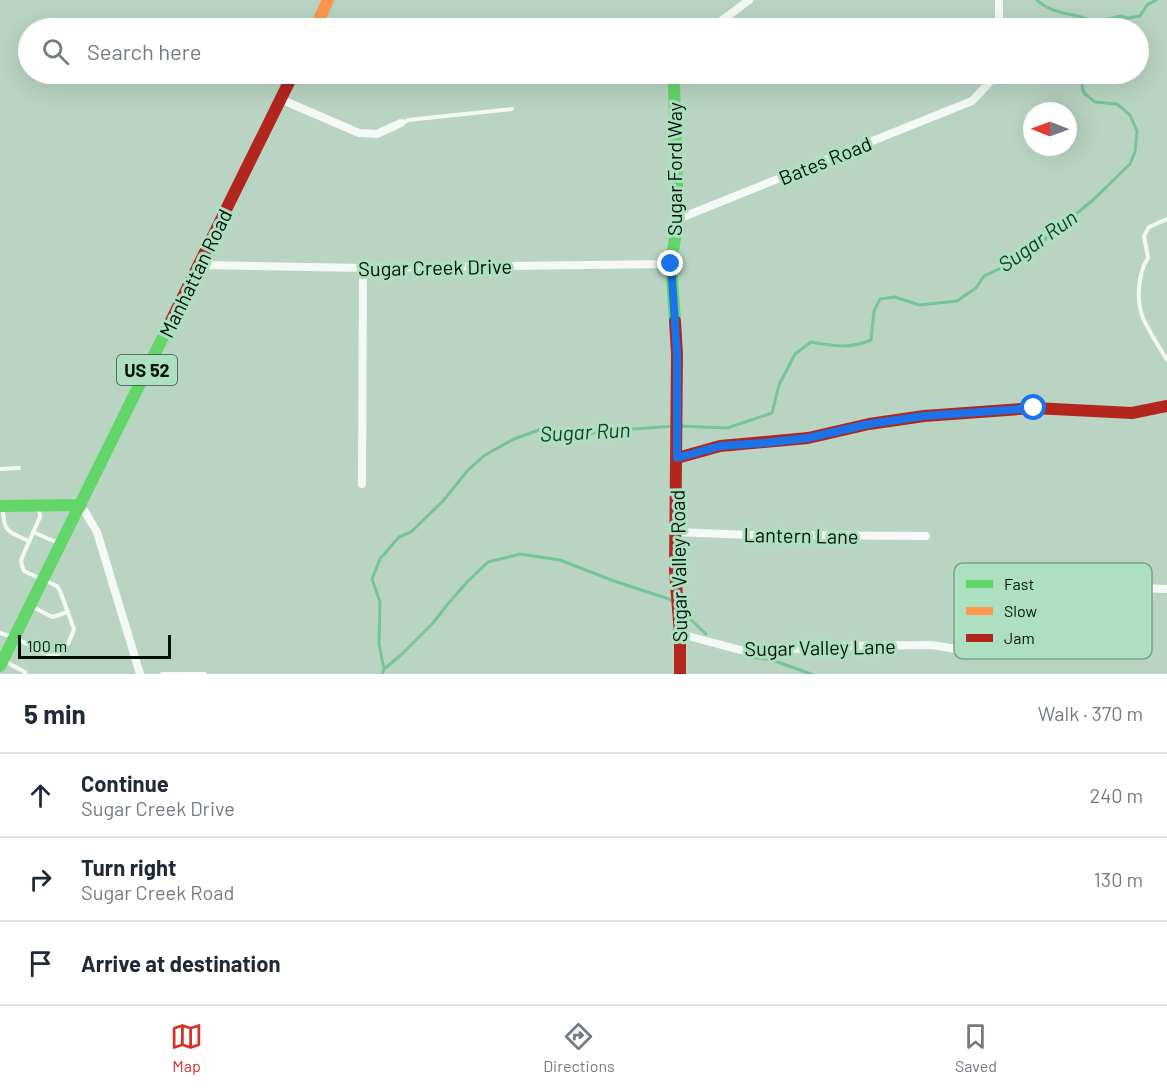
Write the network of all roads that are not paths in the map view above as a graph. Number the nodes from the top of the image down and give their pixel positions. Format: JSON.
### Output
{"nodes":[{"id":1,"x":328,"y":0,"type":"edge"},
{"id":2,"x":748,"y":0,"type":"edge"},
{"id":3,"x":999,"y":0,"type":"edge"},
{"id":4,"x":320,"y":18,"type":"edge"},
{"id":5,"x":725,"y":18,"type":"edge"},
{"id":6,"x":999,"y":18,"type":"edge"},
{"id":7,"x":288,"y":84,"type":"edge"},
{"id":8,"x":674,"y":84,"type":"edge"},
{"id":9,"x":988,"y":84,"type":"edge"},
{"id":10,"x":280,"y":99,"type":"junction"},
{"id":11,"x":512,"y":109,"type":"dead end"},
{"id":12,"x":401,"y":123,"type":"joint"},
{"id":13,"x":678,"y":219,"type":"junction"},
{"id":14,"x":1167,"y":219,"type":"edge"},
{"id":15,"x":671,"y":264,"type":"junction"},
{"id":16,"x":199,"y":265,"type":"junction"},
{"id":17,"x":363,"y":268,"type":"junction"},
{"id":18,"x":1167,"y":360,"type":"edge"},
{"id":19,"x":1167,"y":406,"type":"edge"},
{"id":20,"x":677,"y":409,"type":"joint"},
{"id":21,"x":677,"y":451,"type":"junction"},
{"id":22,"x":0,"y":468,"type":"edge"},
{"id":23,"x":19,"y":468,"type":"dead end"},
{"id":24,"x":362,"y":484,"type":"dead end"},
{"id":25,"x":81,"y":505,"type":"junction"},
{"id":26,"x":1,"y":506,"type":"edge"},
{"id":27,"x":39,"y":506,"type":"junction"},
{"id":28,"x":33,"y":532,"type":"junction"},
{"id":29,"x":675,"y":532,"type":"junction"},
{"id":30,"x":926,"y":536,"type":"dead end"},
{"id":31,"x":29,"y":541,"type":"junction"},
{"id":32,"x":61,"y":545,"type":"junction"},
{"id":33,"x":44,"y":580,"type":"junction"},
{"id":34,"x":1152,"y":588,"type":"edge"},
{"id":35,"x":1167,"y":589,"type":"edge"},
{"id":36,"x":31,"y":606,"type":"junction"},
{"id":37,"x":68,"y":612,"type":"junction"},
{"id":38,"x":0,"y":633,"type":"edge"},
{"id":39,"x":680,"y":634,"type":"junction"},
{"id":40,"x":15,"y":638,"type":"junction"},
{"id":41,"x":954,"y":649,"type":"edge"},
{"id":42,"x":2,"y":663,"type":"edge"},
{"id":43,"x":25,"y":674,"type":"edge"},
{"id":44,"x":140,"y":674,"type":"edge"},
{"id":45,"x":162,"y":674,"type":"edge"},
{"id":46,"x":205,"y":674,"type":"edge"},
{"id":47,"x":680,"y":674,"type":"edge"}],
"edges":[{"from":1,"to":4,"type":"street"},
{"from":2,"to":5,"type":"street"},
{"from":3,"to":6,"type":"street"},
{"from":7,"to":10,"type":"street","name":"Manhattan Road","number":"US 52"},
{"from":8,"to":13,"type":"street","name":"Sugar Ford Way"},
{"from":9,"to":13,"type":"street","name":"Bates Road"},
{"from":10,"to":12,"type":"street"},
{"from":10,"to":16,"type":"street","name":"Manhattan Road","number":"US 52"},
{"from":11,"to":12,"type":"lane"},
{"from":13,"to":15,"type":"street","name":"Sugar Ford Way"},
{"from":14,"to":18,"type":"lane"},
{"from":15,"to":17,"type":"street","name":"Sugar Creek Drive"},
{"from":15,"to":20,"type":"street","name":"Sugar Ford Way"},
{"from":16,"to":17,"type":"street","name":"Sugar Creek Drive"},
{"from":16,"to":25,"type":"street","name":"Manhattan Road","number":"US 52"},
{"from":17,"to":24,"type":"street"},
{"from":19,"to":21,"type":"street"},
{"from":20,"to":21,"type":"street","name":"Sugar Valley Road"},
{"from":21,"to":29,"type":"street","name":"Sugar Valley Road"},
{"from":22,"to":23,"type":"lane"},
{"from":25,"to":27,"type":"street"},
{"from":25,"to":32,"type":"street","name":"Manhattan Road","number":"US 52"},
{"from":25,"to":44,"type":"street"},
{"from":26,"to":27,"type":"street"},
{"from":26,"to":31,"type":"lane"},
{"from":27,"to":28,"type":"lane"},
{"from":28,"to":31,"type":"lane"},
{"from":28,"to":32,"type":"lane"},
{"from":29,"to":30,"type":"street","name":"Lantern Lane"},
{"from":29,"to":39,"type":"street","name":"Sugar Valley Road"},
{"from":31,"to":33,"type":"lane"},
{"from":32,"to":33,"type":"street","name":"Manhattan Road","number":"US 52"},
{"from":33,"to":36,"type":"street","name":"Manhattan Road","number":"US 52"},
{"from":33,"to":37,"type":"lane"},
{"from":34,"to":35,"type":"street"},
{"from":36,"to":37,"type":"lane"},
{"from":36,"to":40,"type":"street","name":"Manhattan Road","number":"US 52"},
{"from":37,"to":40,"type":"lane"},
{"from":38,"to":40,"type":"lane"},
{"from":39,"to":41,"type":"street","name":"Sugar Valley Lane"},
{"from":39,"to":47,"type":"street","name":"Sugar Valley Road"},
{"from":40,"to":42,"type":"street","name":"Manhattan Road","number":"US 52"},
{"from":42,"to":43,"type":"lane"},
{"from":45,"to":46,"type":"lane"}]}
